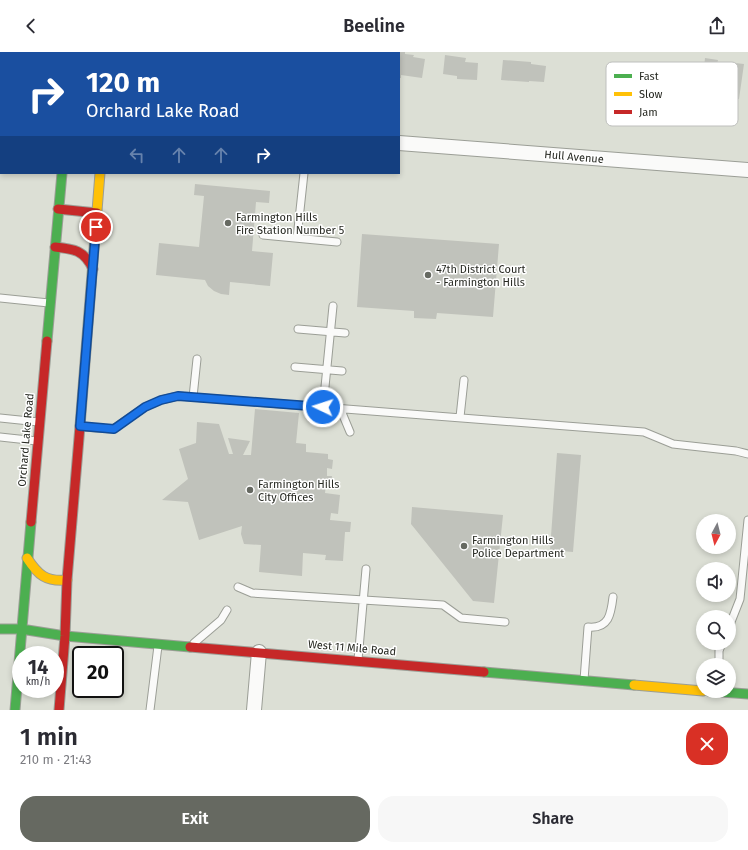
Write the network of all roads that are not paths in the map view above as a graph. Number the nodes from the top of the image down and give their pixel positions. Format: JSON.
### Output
{"nodes":[{"id":1,"x":400,"y":143,"type":"edge"},
{"id":2,"x":748,"y":170,"type":"edge"},
{"id":3,"x":62,"y":174,"type":"edge"},
{"id":4,"x":100,"y":174,"type":"edge"},
{"id":5,"x":304,"y":174,"type":"edge"},
{"id":6,"x":58,"y":210,"type":"junction"},
{"id":7,"x":97,"y":213,"type":"junction"},
{"id":8,"x":263,"y":235,"type":"dead end"},
{"id":9,"x":297,"y":238,"type":"junction"},
{"id":10,"x":337,"y":242,"type":"dead end"},
{"id":11,"x":55,"y":247,"type":"junction"},
{"id":12,"x":93,"y":268,"type":"junction"},
{"id":13,"x":0,"y":298,"type":"edge"},
{"id":14,"x":51,"y":303,"type":"junction"},
{"id":15,"x":333,"y":306,"type":"dead end"},
{"id":16,"x":298,"y":329,"type":"dead end"},
{"id":17,"x":331,"y":332,"type":"junction"},
{"id":18,"x":345,"y":334,"type":"dead end"},
{"id":19,"x":197,"y":359,"type":"dead end"},
{"id":20,"x":295,"y":367,"type":"dead end"},
{"id":21,"x":327,"y":369,"type":"junction"},
{"id":22,"x":342,"y":370,"type":"dead end"},
{"id":23,"x":464,"y":380,"type":"dead end"},
{"id":24,"x":193,"y":397,"type":"junction"},
{"id":25,"x":323,"y":407,"type":"junction"},
{"id":26,"x":340,"y":408,"type":"junction"},
{"id":27,"x":460,"y":417,"type":"junction"},
{"id":28,"x":0,"y":418,"type":"edge"},
{"id":29,"x":39,"y":422,"type":"junction"},
{"id":30,"x":80,"y":426,"type":"junction"},
{"id":31,"x":350,"y":432,"type":"dead end"},
{"id":32,"x":0,"y":437,"type":"edge"},
{"id":33,"x":38,"y":441,"type":"junction"},
{"id":34,"x":748,"y":454,"type":"edge"},
{"id":35,"x":748,"y":520,"type":"edge"},
{"id":36,"x":27,"y":558,"type":"junction"},
{"id":37,"x":366,"y":569,"type":"dead end"},
{"id":38,"x":68,"y":580,"type":"junction"},
{"id":39,"x":238,"y":586,"type":"dead end"},
{"id":40,"x":612,"y":597,"type":"dead end"},
{"id":41,"x":363,"y":600,"type":"junction"},
{"id":42,"x":227,"y":610,"type":"dead end"},
{"id":43,"x":736,"y":610,"type":"edge"},
{"id":44,"x":505,"y":622,"type":"dead end"},
{"id":45,"x":0,"y":628,"type":"edge"},
{"id":46,"x":21,"y":629,"type":"junction"},
{"id":47,"x":65,"y":636,"type":"junction"},
{"id":48,"x":158,"y":643,"type":"junction"},
{"id":49,"x":20,"y":646,"type":"edge"},
{"id":50,"x":190,"y":646,"type":"junction"},
{"id":51,"x":259,"y":652,"type":"junction"},
{"id":52,"x":358,"y":660,"type":"junction"},
{"id":53,"x":584,"y":680,"type":"junction"},
{"id":54,"x":696,"y":690,"type":"edge"},
{"id":55,"x":736,"y":693,"type":"edge"},
{"id":56,"x":748,"y":694,"type":"edge"},
{"id":57,"x":17,"y":698,"type":"edge"},
{"id":58,"x":56,"y":698,"type":"edge"},
{"id":59,"x":59,"y":708,"type":"edge"},
{"id":60,"x":15,"y":710,"type":"edge"},
{"id":61,"x":150,"y":710,"type":"edge"},
{"id":62,"x":254,"y":710,"type":"edge"}],
"edges":[{"from":1,"to":2,"type":"street","name":"Hull Avenue"},
{"from":3,"to":6,"type":"main road","name":"Orchard Lake Road"},
{"from":4,"to":7,"type":"main road"},
{"from":5,"to":9,"type":"lane"},
{"from":6,"to":7,"type":"main road"},
{"from":6,"to":11,"type":"main road","name":"Orchard Lake Road"},
{"from":7,"to":12,"type":"main road"},
{"from":8,"to":9,"type":"lane"},
{"from":9,"to":10,"type":"lane"},
{"from":11,"to":12,"type":"main road"},
{"from":11,"to":14,"type":"main road","name":"Orchard Lake Road"},
{"from":12,"to":30,"type":"main road"},
{"from":13,"to":14,"type":"lane"},
{"from":14,"to":29,"type":"main road","name":"Orchard Lake Road"},
{"from":15,"to":17,"type":"lane"},
{"from":16,"to":17,"type":"lane"},
{"from":17,"to":18,"type":"lane"},
{"from":17,"to":21,"type":"lane"},
{"from":19,"to":24,"type":"lane"},
{"from":20,"to":21,"type":"lane"},
{"from":21,"to":22,"type":"lane"},
{"from":21,"to":25,"type":"lane"},
{"from":23,"to":27,"type":"lane"},
{"from":24,"to":25,"type":"lane"},
{"from":24,"to":30,"type":"lane"},
{"from":25,"to":26,"type":"lane"},
{"from":26,"to":27,"type":"lane"},
{"from":26,"to":31,"type":"lane"},
{"from":27,"to":34,"type":"lane"},
{"from":28,"to":29,"type":"lane"},
{"from":29,"to":33,"type":"main road","name":"Orchard Lake Road"},
{"from":30,"to":38,"type":"main road"},
{"from":32,"to":33,"type":"lane"},
{"from":33,"to":36,"type":"main road","name":"Orchard Lake Road"},
{"from":35,"to":43,"type":"lane"},
{"from":36,"to":38,"type":"main road"},
{"from":36,"to":46,"type":"main road","name":"Orchard Lake Road"},
{"from":37,"to":41,"type":"lane"},
{"from":38,"to":47,"type":"main road"},
{"from":39,"to":41,"type":"lane"},
{"from":40,"to":53,"type":"lane"},
{"from":41,"to":44,"type":"lane"},
{"from":41,"to":52,"type":"lane"},
{"from":42,"to":50,"type":"lane"},
{"from":45,"to":46,"type":"main road","name":"West 11 Mile Road"},
{"from":46,"to":47,"type":"main road","name":"West 11 Mile Road"},
{"from":46,"to":49,"type":"main road","name":"Orchard Lake Road"},
{"from":47,"to":48,"type":"main road","name":"West 11 Mile Road"},
{"from":47,"to":59,"type":"main road"},
{"from":48,"to":50,"type":"main road","name":"West 11 Mile Road"},
{"from":48,"to":61,"type":"lane"},
{"from":50,"to":51,"type":"main road","name":"West 11 Mile Road"},
{"from":51,"to":52,"type":"main road","name":"West 11 Mile Road"},
{"from":51,"to":62,"type":"street"},
{"from":52,"to":53,"type":"main road","name":"West 11 Mile Road"},
{"from":53,"to":54,"type":"main road","name":"West 11 Mile Road"},
{"from":55,"to":56,"type":"main road"},
{"from":57,"to":60,"type":"main road","name":"Orchard Lake Road"},
{"from":58,"to":59,"type":"main road"}]}
